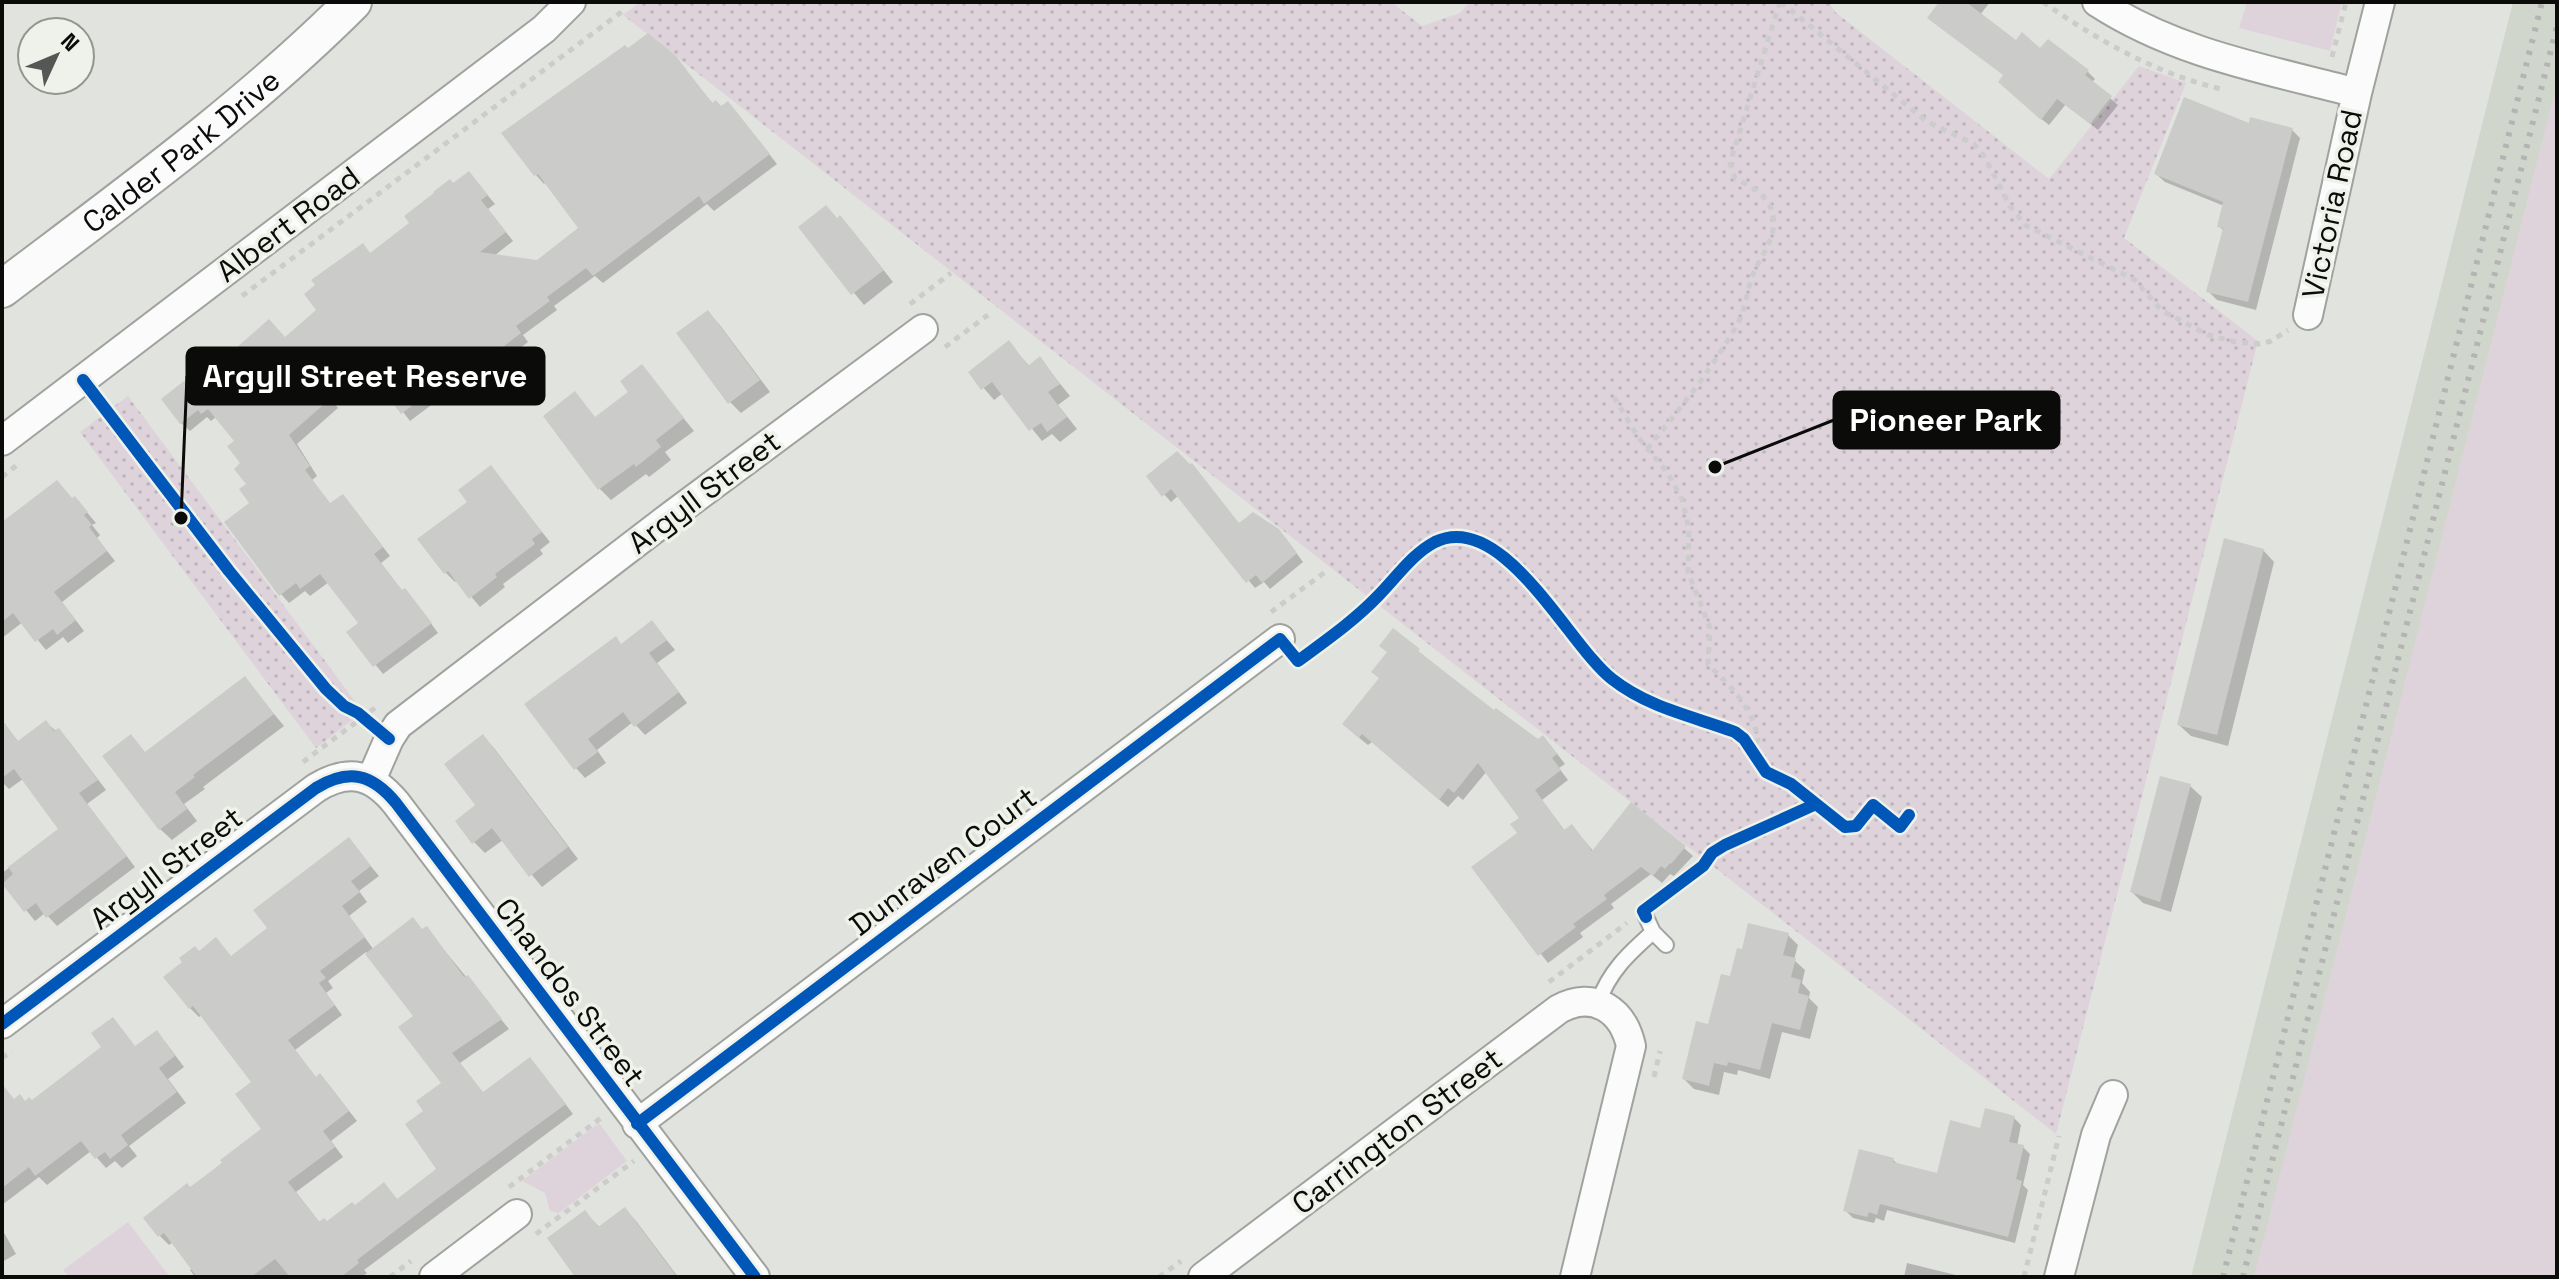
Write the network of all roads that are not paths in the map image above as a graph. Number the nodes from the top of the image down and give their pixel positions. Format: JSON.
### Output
{"nodes":[{"id":1,"x":353,"y":2,"type":"edge"},
{"id":2,"x":571,"y":2,"type":"edge"},
{"id":3,"x":2097,"y":2,"type":"edge"},
{"id":4,"x":2380,"y":2,"type":"edge"},
{"id":5,"x":2357,"y":93,"type":"junction"},
{"id":6,"x":2,"y":289,"type":"edge"},
{"id":7,"x":2308,"y":315,"type":"road end"},
{"id":8,"x":923,"y":329,"type":"dead end"},
{"id":9,"x":2,"y":441,"type":"edge"},
{"id":10,"x":1280,"y":639,"type":"dead end"},
{"id":11,"x":371,"y":780,"type":"junction"},
{"id":12,"x":1646,"y":917,"type":"dead end"},
{"id":13,"x":1653,"y":932,"type":"junction"},
{"id":14,"x":1666,"y":945,"type":"dead end"},
{"id":15,"x":1598,"y":1003,"type":"junction"},
{"id":16,"x":2,"y":1024,"type":"edge"},
{"id":17,"x":2113,"y":1095,"type":"dead end"},
{"id":18,"x":646,"y":1135,"type":"junction"},
{"id":19,"x":517,"y":1214,"type":"dead end"},
{"id":20,"x":434,"y":1277,"type":"edge"},
{"id":21,"x":755,"y":1277,"type":"edge"},
{"id":22,"x":1203,"y":1277,"type":"edge"},
{"id":23,"x":1575,"y":1277,"type":"edge"},
{"id":24,"x":2059,"y":1277,"type":"edge"}],
"edges":[{"from":1,"to":6,"type":"street","name":"Calder Park Drive"},
{"from":2,"to":9,"type":"street","name":"Albert Road"},
{"from":3,"to":5,"type":"street"},
{"from":4,"to":5,"type":"street","name":"Victoria Road"},
{"from":5,"to":7,"type":"street","name":"Victoria Road"},
{"from":8,"to":11,"type":"street","name":"Argyll Street"},
{"from":10,"to":18,"type":"street","name":"Dunraven Court"},
{"from":11,"to":16,"type":"street","name":"Argyll Street"},
{"from":11,"to":18,"type":"street","name":"Chandos Street"},
{"from":12,"to":13,"type":"lane"},
{"from":13,"to":14,"type":"lane"},
{"from":13,"to":15,"type":"lane"},
{"from":15,"to":22,"type":"street","name":"Carrington Street"},
{"from":15,"to":23,"type":"street"},
{"from":17,"to":24,"type":"street"},
{"from":18,"to":21,"type":"street","name":"Chandos Street"},
{"from":19,"to":20,"type":"street"}]}
